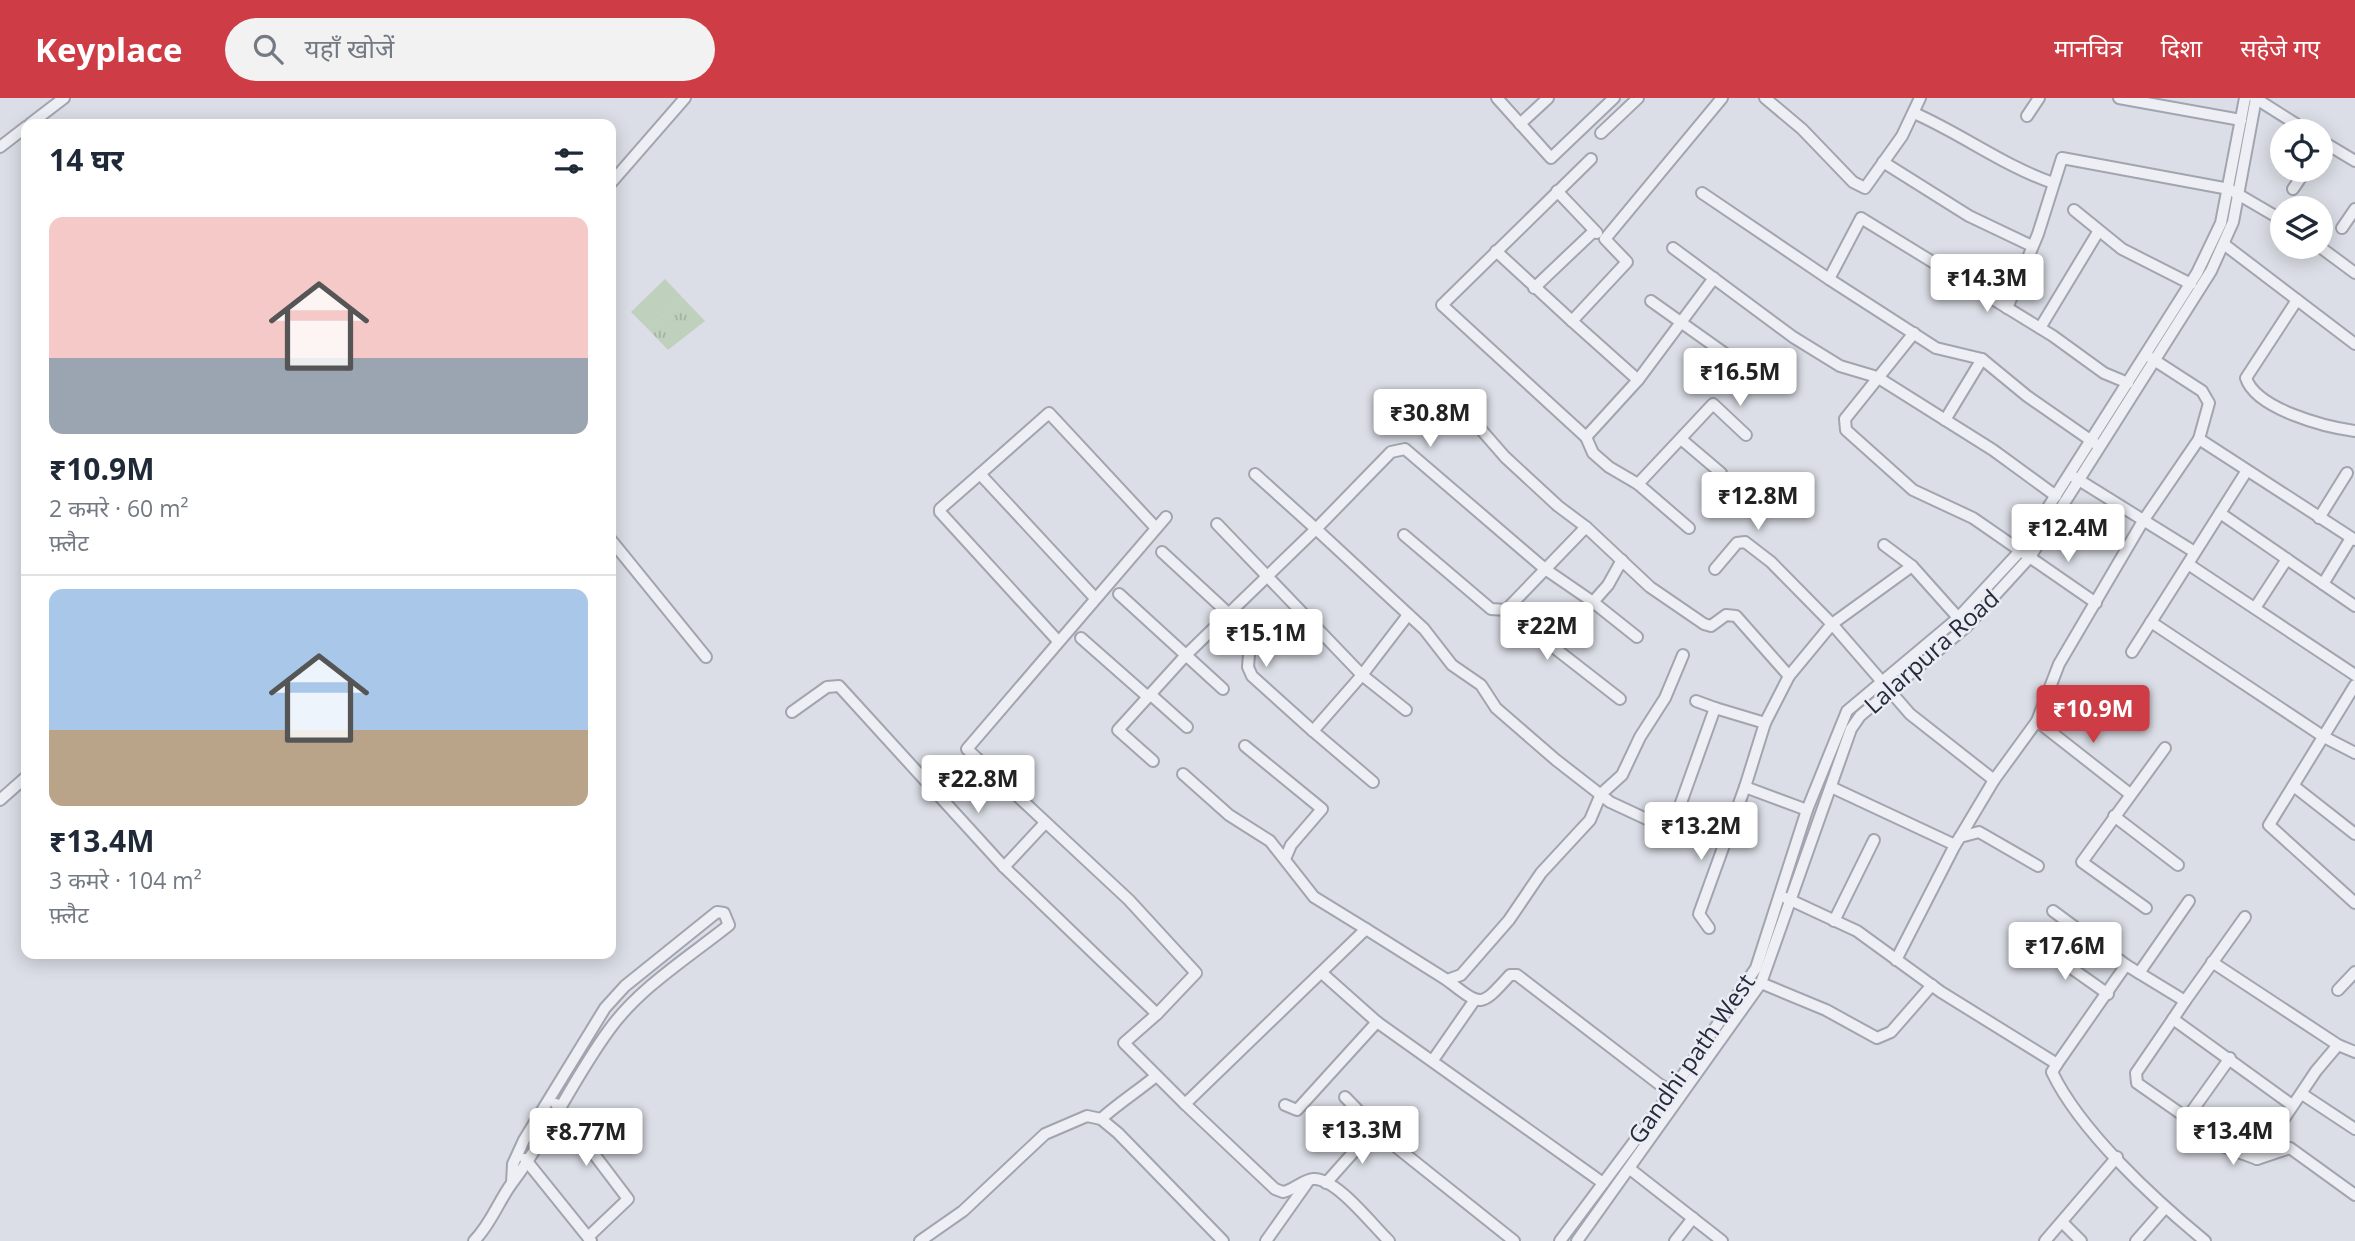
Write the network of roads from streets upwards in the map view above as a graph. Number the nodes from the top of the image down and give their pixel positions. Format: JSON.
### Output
{"nodes":[{"id":1,"x":64,"y":98,"type":"edge"},
{"id":2,"x":685,"y":98,"type":"edge"},
{"id":3,"x":1497,"y":98,"type":"edge"},
{"id":4,"x":1548,"y":98,"type":"edge"},
{"id":5,"x":1614,"y":98,"type":"edge"},
{"id":6,"x":1638,"y":98,"type":"edge"},
{"id":7,"x":1721,"y":98,"type":"edge"},
{"id":8,"x":1765,"y":98,"type":"edge"},
{"id":9,"x":1920,"y":98,"type":"edge"},
{"id":10,"x":2039,"y":98,"type":"edge"},
{"id":11,"x":2119,"y":98,"type":"edge"},
{"id":12,"x":2253,"y":98,"type":"edge"},
{"id":13,"x":1914,"y":113,"type":"junction"},
{"id":14,"x":2026,"y":116,"type":"dead end"},
{"id":15,"x":37,"y":119,"type":"edge"},
{"id":16,"x":2287,"y":119,"type":"edge"},
{"id":17,"x":2241,"y":120,"type":"junction"},
{"id":18,"x":1520,"y":124,"type":"junction"},
{"id":19,"x":21,"y":131,"type":"edge"},
{"id":20,"x":1601,"y":133,"type":"dead end"},
{"id":21,"x":0,"y":147,"type":"edge"},
{"id":22,"x":2333,"y":149,"type":"edge"},
{"id":23,"x":1591,"y":159,"type":"dead end"},
{"id":24,"x":2355,"y":161,"type":"edge"},
{"id":25,"x":1883,"y":162,"type":"junction"},
{"id":26,"x":616,"y":177,"type":"edge"},
{"id":27,"x":2298,"y":182,"type":"edge"},
{"id":28,"x":2053,"y":183,"type":"junction"},
{"id":29,"x":2293,"y":189,"type":"dead end"},
{"id":30,"x":1557,"y":191,"type":"junction"},
{"id":31,"x":2234,"y":191,"type":"junction"},
{"id":32,"x":1702,"y":193,"type":"dead end"},
{"id":33,"x":2355,"y":209,"type":"edge"},
{"id":34,"x":2074,"y":210,"type":"dead end"},
{"id":35,"x":2270,"y":213,"type":"edge"},
{"id":36,"x":2342,"y":228,"type":"dead end"},
{"id":37,"x":1594,"y":230,"type":"junction"},
{"id":38,"x":2098,"y":232,"type":"junction"},
{"id":39,"x":1605,"y":239,"type":"junction"},
{"id":40,"x":2225,"y":245,"type":"junction"},
{"id":41,"x":2032,"y":246,"type":"junction"},
{"id":42,"x":1673,"y":248,"type":"dead end"},
{"id":43,"x":1496,"y":251,"type":"junction"},
{"id":44,"x":2333,"y":257,"type":"edge"},
{"id":45,"x":2355,"y":273,"type":"edge"},
{"id":46,"x":1713,"y":278,"type":"junction"},
{"id":47,"x":1829,"y":279,"type":"junction"},
{"id":48,"x":2191,"y":284,"type":"junction"},
{"id":49,"x":1534,"y":288,"type":"junction"},
{"id":50,"x":2297,"y":300,"type":"junction"},
{"id":51,"x":1651,"y":301,"type":"dead end"},
{"id":52,"x":2007,"y":308,"type":"junction"},
{"id":53,"x":1572,"y":321,"type":"junction"},
{"id":54,"x":1682,"y":325,"type":"junction"},
{"id":55,"x":2040,"y":328,"type":"junction"},
{"id":56,"x":1914,"y":333,"type":"junction"},
{"id":57,"x":2355,"y":344,"type":"edge"},
{"id":58,"x":2151,"y":358,"type":"junction"},
{"id":59,"x":1982,"y":359,"type":"junction"},
{"id":60,"x":1741,"y":365,"type":"dead end"},
{"id":61,"x":1877,"y":377,"type":"junction"},
{"id":62,"x":1637,"y":380,"type":"junction"},
{"id":63,"x":2128,"y":383,"type":"junction"},
{"id":64,"x":1457,"y":402,"type":"dead end"},
{"id":65,"x":1945,"y":420,"type":"junction"},
{"id":66,"x":2355,"y":431,"type":"edge"},
{"id":67,"x":1746,"y":435,"type":"dead end"},
{"id":68,"x":1586,"y":437,"type":"junction"},
{"id":69,"x":1681,"y":439,"type":"junction"},
{"id":70,"x":2199,"y":439,"type":"junction"},
{"id":71,"x":2096,"y":444,"type":"junction"},
{"id":72,"x":2246,"y":472,"type":"junction"},
{"id":73,"x":1721,"y":473,"type":"dead end"},
{"id":74,"x":2347,"y":473,"type":"dead end"},
{"id":75,"x":980,"y":474,"type":"junction"},
{"id":76,"x":1255,"y":474,"type":"dead end"},
{"id":77,"x":2074,"y":478,"type":"junction"},
{"id":78,"x":1638,"y":484,"type":"junction"},
{"id":79,"x":2056,"y":496,"type":"junction"},
{"id":80,"x":2220,"y":513,"type":"junction"},
{"id":81,"x":1166,"y":517,"type":"dead end"},
{"id":82,"x":2319,"y":518,"type":"junction"},
{"id":83,"x":2143,"y":521,"type":"junction"},
{"id":84,"x":1217,"y":524,"type":"dead end"},
{"id":85,"x":1586,"y":527,"type":"junction"},
{"id":86,"x":1156,"y":528,"type":"junction"},
{"id":87,"x":1689,"y":528,"type":"dead end"},
{"id":88,"x":1315,"y":529,"type":"junction"},
{"id":89,"x":1404,"y":535,"type":"dead end"},
{"id":90,"x":2353,"y":539,"type":"edge"},
{"id":91,"x":1885,"y":545,"type":"dead end"},
{"id":92,"x":616,"y":546,"type":"edge"},
{"id":93,"x":2193,"y":551,"type":"junction"},
{"id":94,"x":1161,"y":552,"type":"dead end"},
{"id":95,"x":2026,"y":553,"type":"junction"},
{"id":96,"x":2287,"y":559,"type":"junction"},
{"id":97,"x":1622,"y":561,"type":"junction"},
{"id":98,"x":2188,"y":564,"type":"junction"},
{"id":99,"x":1912,"y":566,"type":"junction"},
{"id":100,"x":1545,"y":569,"type":"junction"},
{"id":101,"x":1715,"y":569,"type":"dead end"},
{"id":102,"x":1266,"y":575,"type":"junction"},
{"id":103,"x":2323,"y":584,"type":"junction"},
{"id":104,"x":1119,"y":594,"type":"dead end"},
{"id":105,"x":1096,"y":598,"type":"junction"},
{"id":106,"x":1593,"y":602,"type":"junction"},
{"id":107,"x":2096,"y":603,"type":"junction"},
{"id":108,"x":2355,"y":607,"type":"edge"},
{"id":109,"x":2255,"y":608,"type":"junction"},
{"id":110,"x":1506,"y":610,"type":"junction"},
{"id":111,"x":1228,"y":613,"type":"junction"},
{"id":112,"x":1408,"y":615,"type":"junction"},
{"id":113,"x":1962,"y":622,"type":"junction"},
{"id":114,"x":2151,"y":622,"type":"junction"},
{"id":115,"x":1832,"y":624,"type":"junction"},
{"id":116,"x":1637,"y":637,"type":"dead end"},
{"id":117,"x":1081,"y":638,"type":"dead end"},
{"id":118,"x":1058,"y":641,"type":"junction"},
{"id":119,"x":2132,"y":652,"type":"dead end"},
{"id":120,"x":1186,"y":654,"type":"junction"},
{"id":121,"x":1683,"y":655,"type":"dead end"},
{"id":122,"x":706,"y":657,"type":"dead end"},
{"id":123,"x":2354,"y":672,"type":"edge"},
{"id":124,"x":1362,"y":675,"type":"junction"},
{"id":125,"x":1789,"y":676,"type":"junction"},
{"id":126,"x":1882,"y":681,"type":"junction"},
{"id":127,"x":2355,"y":685,"type":"edge"},
{"id":128,"x":1223,"y":689,"type":"dead end"},
{"id":129,"x":1889,"y":690,"type":"junction"},
{"id":130,"x":1149,"y":696,"type":"junction"},
{"id":131,"x":1620,"y":699,"type":"dead end"},
{"id":132,"x":1696,"y":701,"type":"dead end"},
{"id":133,"x":1715,"y":708,"type":"junction"},
{"id":134,"x":1406,"y":710,"type":"dead end"},
{"id":135,"x":792,"y":712,"type":"dead end"},
{"id":136,"x":2037,"y":721,"type":"junction"},
{"id":137,"x":1765,"y":723,"type":"junction"},
{"id":138,"x":1188,"y":727,"type":"dead end"},
{"id":139,"x":1313,"y":731,"type":"junction"},
{"id":140,"x":2325,"y":737,"type":"junction"},
{"id":141,"x":1245,"y":746,"type":"dead end"},
{"id":142,"x":2165,"y":748,"type":"dead end"},
{"id":143,"x":2355,"y":753,"type":"edge"},
{"id":144,"x":1153,"y":761,"type":"dead end"},
{"id":145,"x":1183,"y":774,"type":"dead end"},
{"id":146,"x":1994,"y":780,"type":"junction"},
{"id":147,"x":21,"y":781,"type":"edge"},
{"id":148,"x":1373,"y":782,"type":"dead end"},
{"id":149,"x":1745,"y":787,"type":"junction"},
{"id":150,"x":1831,"y":787,"type":"junction"},
{"id":151,"x":2295,"y":787,"type":"junction"},
{"id":152,"x":1601,"y":794,"type":"junction"},
{"id":153,"x":2130,"y":794,"type":"junction"},
{"id":154,"x":0,"y":800,"type":"edge"},
{"id":155,"x":1807,"y":810,"type":"junction"},
{"id":156,"x":2114,"y":816,"type":"junction"},
{"id":157,"x":1045,"y":823,"type":"junction"},
{"id":158,"x":2355,"y":834,"type":"edge"},
{"id":159,"x":1874,"y":840,"type":"dead end"},
{"id":160,"x":1957,"y":841,"type":"junction"},
{"id":161,"x":1286,"y":859,"type":"junction"},
{"id":162,"x":2178,"y":865,"type":"dead end"},
{"id":163,"x":2038,"y":866,"type":"dead end"},
{"id":164,"x":1004,"y":867,"type":"junction"},
{"id":165,"x":1786,"y":898,"type":"junction"},
{"id":166,"x":2189,"y":901,"type":"dead end"},
{"id":167,"x":2355,"y":903,"type":"edge"},
{"id":168,"x":2146,"y":908,"type":"dead end"},
{"id":169,"x":2053,"y":911,"type":"dead end"},
{"id":170,"x":2245,"y":916,"type":"dead end"},
{"id":171,"x":1834,"y":921,"type":"junction"},
{"id":172,"x":1709,"y":928,"type":"dead end"},
{"id":173,"x":1366,"y":929,"type":"junction"},
{"id":174,"x":2040,"y":946,"type":"dead end"},
{"id":175,"x":1896,"y":960,"type":"junction"},
{"id":176,"x":2212,"y":962,"type":"junction"},
{"id":177,"x":2126,"y":965,"type":"junction"},
{"id":178,"x":2355,"y":972,"type":"edge"},
{"id":179,"x":2139,"y":973,"type":"junction"},
{"id":180,"x":1323,"y":974,"type":"junction"},
{"id":181,"x":1447,"y":980,"type":"junction"},
{"id":182,"x":1761,"y":983,"type":"junction"},
{"id":183,"x":1931,"y":985,"type":"junction"},
{"id":184,"x":2338,"y":990,"type":"dead end"},
{"id":185,"x":2108,"y":994,"type":"junction"},
{"id":186,"x":1474,"y":1001,"type":"junction"},
{"id":187,"x":2185,"y":1001,"type":"junction"},
{"id":188,"x":1157,"y":1014,"type":"junction"},
{"id":189,"x":2173,"y":1019,"type":"junction"},
{"id":190,"x":596,"y":1021,"type":"junction"},
{"id":191,"x":1377,"y":1022,"type":"junction"},
{"id":192,"x":607,"y":1033,"type":"junction"},
{"id":193,"x":2338,"y":1045,"type":"junction"},
{"id":194,"x":2355,"y":1052,"type":"edge"},
{"id":195,"x":2230,"y":1058,"type":"junction"},
{"id":196,"x":1433,"y":1060,"type":"junction"},
{"id":197,"x":570,"y":1061,"type":"junction"},
{"id":198,"x":2057,"y":1064,"type":"junction"},
{"id":199,"x":583,"y":1069,"type":"junction"},
{"id":200,"x":1156,"y":1076,"type":"junction"},
{"id":201,"x":1672,"y":1091,"type":"junction"},
{"id":202,"x":2302,"y":1094,"type":"junction"},
{"id":203,"x":1683,"y":1096,"type":"junction"},
{"id":204,"x":549,"y":1097,"type":"junction"},
{"id":205,"x":1345,"y":1097,"type":"dead end"},
{"id":206,"x":1185,"y":1104,"type":"junction"},
{"id":207,"x":1285,"y":1105,"type":"dead end"},
{"id":208,"x":2292,"y":1105,"type":"junction"},
{"id":209,"x":559,"y":1107,"type":"junction"},
{"id":210,"x":2187,"y":1118,"type":"junction"},
{"id":211,"x":1101,"y":1119,"type":"junction"},
{"id":212,"x":1375,"y":1129,"type":"junction"},
{"id":213,"x":2355,"y":1129,"type":"edge"},
{"id":214,"x":519,"y":1152,"type":"junction"},
{"id":215,"x":2117,"y":1157,"type":"junction"},
{"id":216,"x":2257,"y":1158,"type":"junction"},
{"id":217,"x":529,"y":1162,"type":"junction"},
{"id":218,"x":1630,"y":1169,"type":"junction"},
{"id":219,"x":1310,"y":1179,"type":"junction"},
{"id":220,"x":1326,"y":1183,"type":"junction"},
{"id":221,"x":512,"y":1184,"type":"junction"},
{"id":222,"x":1603,"y":1184,"type":"junction"},
{"id":223,"x":2355,"y":1195,"type":"edge"},
{"id":224,"x":2165,"y":1208,"type":"junction"},
{"id":225,"x":1693,"y":1218,"type":"junction"},
{"id":226,"x":2062,"y":1222,"type":"junction"},
{"id":227,"x":590,"y":1239,"type":"edge"},
{"id":228,"x":474,"y":1241,"type":"edge"},
{"id":229,"x":920,"y":1241,"type":"edge"},
{"id":230,"x":1223,"y":1241,"type":"edge"},
{"id":231,"x":1266,"y":1241,"type":"edge"},
{"id":232,"x":1389,"y":1241,"type":"edge"},
{"id":233,"x":1514,"y":1241,"type":"edge"},
{"id":234,"x":1560,"y":1241,"type":"edge"},
{"id":235,"x":1577,"y":1241,"type":"edge"},
{"id":236,"x":1675,"y":1241,"type":"edge"},
{"id":237,"x":1722,"y":1241,"type":"edge"},
{"id":238,"x":2045,"y":1241,"type":"edge"},
{"id":239,"x":2081,"y":1241,"type":"edge"},
{"id":240,"x":2136,"y":1241,"type":"edge"},
{"id":241,"x":2205,"y":1241,"type":"edge"}],
"edges":[{"from":1,"to":15,"type":"street"},
{"from":2,"to":26,"type":"street"},
{"from":3,"to":18,"type":"street"},
{"from":4,"to":18,"type":"street"},
{"from":5,"to":18,"type":"street"},
{"from":6,"to":20,"type":"street"},
{"from":7,"to":39,"type":"street"},
{"from":8,"to":25,"type":"street"},
{"from":9,"to":13,"type":"street"},
{"from":10,"to":14,"type":"street"},
{"from":11,"to":17,"type":"street"},
{"from":12,"to":16,"type":"street"},
{"from":12,"to":17,"type":"street"},
{"from":12,"to":31,"type":"street"},
{"from":13,"to":25,"type":"street"},
{"from":13,"to":28,"type":"street"},
{"from":17,"to":31,"type":"street"},
{"from":19,"to":21,"type":"street"},
{"from":22,"to":24,"type":"street"},
{"from":23,"to":30,"type":"street"},
{"from":25,"to":41,"type":"street"},
{"from":27,"to":29,"type":"street"},
{"from":28,"to":31,"type":"street"},
{"from":28,"to":41,"type":"street"},
{"from":30,"to":37,"type":"street"},
{"from":30,"to":43,"type":"street"},
{"from":31,"to":35,"type":"street"},
{"from":31,"to":40,"type":"street"},
{"from":31,"to":48,"type":"street"},
{"from":32,"to":47,"type":"street"},
{"from":33,"to":36,"type":"street"},
{"from":34,"to":38,"type":"street"},
{"from":37,"to":39,"type":"street"},
{"from":37,"to":49,"type":"street"},
{"from":38,"to":48,"type":"street"},
{"from":38,"to":55,"type":"street"},
{"from":39,"to":53,"type":"street"},
{"from":40,"to":50,"type":"street"},
{"from":40,"to":58,"type":"street"},
{"from":41,"to":52,"type":"street"},
{"from":42,"to":46,"type":"street"},
{"from":43,"to":49,"type":"street"},
{"from":43,"to":68,"type":"street"},
{"from":44,"to":45,"type":"street"},
{"from":46,"to":54,"type":"street"},
{"from":46,"to":61,"type":"street"},
{"from":47,"to":52,"type":"street"},
{"from":47,"to":56,"type":"street"},
{"from":48,"to":58,"type":"street"},
{"from":49,"to":53,"type":"street"},
{"from":50,"to":57,"type":"street"},
{"from":50,"to":66,"type":"street"},
{"from":51,"to":54,"type":"street"},
{"from":52,"to":55,"type":"street"},
{"from":53,"to":62,"type":"street"},
{"from":54,"to":60,"type":"street"},
{"from":54,"to":62,"type":"street"},
{"from":55,"to":63,"type":"street"},
{"from":56,"to":59,"type":"street"},
{"from":56,"to":61,"type":"street"},
{"from":58,"to":63,"type":"street","name":"Gandhi path West"},
{"from":58,"to":70,"type":"street"},
{"from":58,"to":71,"type":"street"},
{"from":59,"to":65,"type":"street"},
{"from":59,"to":71,"type":"street"},
{"from":61,"to":65,"type":"street"},
{"from":61,"to":95,"type":"street"},
{"from":62,"to":68,"type":"street"},
{"from":63,"to":71,"type":"street","name":"Gandhi path West"},
{"from":64,"to":85,"type":"street"},
{"from":65,"to":79,"type":"street"},
{"from":67,"to":69,"type":"street"},
{"from":68,"to":78,"type":"street"},
{"from":69,"to":73,"type":"street"},
{"from":69,"to":78,"type":"street"},
{"from":70,"to":72,"type":"street"},
{"from":70,"to":83,"type":"street"},
{"from":71,"to":77,"type":"street","name":"Gandhi path West"},
{"from":72,"to":80,"type":"street"},
{"from":72,"to":82,"type":"street"},
{"from":74,"to":82,"type":"street"},
{"from":75,"to":86,"type":"street"},
{"from":75,"to":105,"type":"street"},
{"from":75,"to":118,"type":"street"},
{"from":76,"to":88,"type":"street"},
{"from":77,"to":79,"type":"street","name":"Gandhi path West"},
{"from":77,"to":83,"type":"street"},
{"from":77,"to":95,"type":"street"},
{"from":78,"to":87,"type":"street"},
{"from":79,"to":95,"type":"street","name":"Gandhi path West"},
{"from":80,"to":93,"type":"street"},
{"from":80,"to":96,"type":"street"},
{"from":81,"to":86,"type":"street"},
{"from":82,"to":90,"type":"street"},
{"from":83,"to":93,"type":"street"},
{"from":83,"to":107,"type":"street"},
{"from":84,"to":102,"type":"street"},
{"from":85,"to":97,"type":"street"},
{"from":85,"to":100,"type":"street"},
{"from":86,"to":105,"type":"street"},
{"from":88,"to":100,"type":"street"},
{"from":88,"to":102,"type":"street"},
{"from":88,"to":112,"type":"street"},
{"from":89,"to":110,"type":"street"},
{"from":90,"to":103,"type":"street"},
{"from":91,"to":99,"type":"street"},
{"from":92,"to":122,"type":"street"},
{"from":93,"to":98,"type":"street"},
{"from":94,"to":111,"type":"street"},
{"from":95,"to":107,"type":"street"},
{"from":95,"to":113,"type":"street","name":"Gandhi path West"},
{"from":96,"to":103,"type":"street"},
{"from":96,"to":109,"type":"street"},
{"from":97,"to":106,"type":"street"},
{"from":97,"to":125,"type":"street"},
{"from":98,"to":109,"type":"street"},
{"from":98,"to":114,"type":"street"},
{"from":99,"to":113,"type":"street"},
{"from":99,"to":115,"type":"street"},
{"from":100,"to":106,"type":"street"},
{"from":100,"to":110,"type":"street"},
{"from":101,"to":115,"type":"street"},
{"from":102,"to":111,"type":"street"},
{"from":102,"to":124,"type":"street"},
{"from":103,"to":108,"type":"street"},
{"from":104,"to":120,"type":"street"},
{"from":105,"to":118,"type":"street"},
{"from":106,"to":116,"type":"street"},
{"from":107,"to":136,"type":"street"},
{"from":109,"to":123,"type":"street"},
{"from":110,"to":131,"type":"street"},
{"from":111,"to":120,"type":"street"},
{"from":111,"to":139,"type":"street"},
{"from":112,"to":124,"type":"street"},
{"from":112,"to":152,"type":"street"},
{"from":113,"to":126,"type":"street","name":"Gandhi path West"},
{"from":113,"to":129,"type":"street","name":"Lalarpura Road"},
{"from":114,"to":119,"type":"street"},
{"from":114,"to":140,"type":"street"},
{"from":115,"to":125,"type":"street"},
{"from":115,"to":126,"type":"street"},
{"from":117,"to":130,"type":"street"},
{"from":118,"to":157,"type":"street"},
{"from":120,"to":128,"type":"street"},
{"from":120,"to":130,"type":"street"},
{"from":121,"to":152,"type":"street"},
{"from":124,"to":134,"type":"street"},
{"from":124,"to":139,"type":"street"},
{"from":125,"to":137,"type":"street"},
{"from":126,"to":129,"type":"street"},
{"from":126,"to":155,"type":"street","name":"Gandhi path West"},
{"from":127,"to":140,"type":"street"},
{"from":129,"to":146,"type":"street"},
{"from":129,"to":150,"type":"street","name":"Lalarpura Road"},
{"from":130,"to":138,"type":"street"},
{"from":130,"to":144,"type":"street"},
{"from":132,"to":133,"type":"street"},
{"from":133,"to":137,"type":"street"},
{"from":133,"to":152,"type":"street"},
{"from":135,"to":164,"type":"street"},
{"from":136,"to":146,"type":"street"},
{"from":136,"to":153,"type":"street"},
{"from":137,"to":149,"type":"street"},
{"from":139,"to":148,"type":"street"},
{"from":140,"to":143,"type":"street"},
{"from":140,"to":151,"type":"street"},
{"from":141,"to":161,"type":"street"},
{"from":142,"to":153,"type":"street"},
{"from":145,"to":161,"type":"street"},
{"from":146,"to":160,"type":"street"},
{"from":147,"to":154,"type":"street"},
{"from":149,"to":155,"type":"street"},
{"from":149,"to":172,"type":"street"},
{"from":150,"to":160,"type":"street"},
{"from":150,"to":165,"type":"street","name":"Lalarpura Road"},
{"from":151,"to":158,"type":"street"},
{"from":151,"to":167,"type":"street"},
{"from":152,"to":181,"type":"street"},
{"from":153,"to":156,"type":"street"},
{"from":155,"to":165,"type":"street","name":"Gandhi path West"},
{"from":156,"to":162,"type":"street"},
{"from":156,"to":168,"type":"street"},
{"from":157,"to":164,"type":"street"},
{"from":157,"to":188,"type":"street"},
{"from":159,"to":171,"type":"street"},
{"from":160,"to":163,"type":"street"},
{"from":160,"to":175,"type":"street"},
{"from":161,"to":173,"type":"street"},
{"from":164,"to":188,"type":"street"},
{"from":165,"to":171,"type":"street"},
{"from":165,"to":182,"type":"street","name":"Lalarpura Road"},
{"from":165,"to":201,"type":"street","name":"Gandhi path West"},
{"from":166,"to":179,"type":"street"},
{"from":169,"to":177,"type":"street"},
{"from":170,"to":176,"type":"street"},
{"from":171,"to":175,"type":"street"},
{"from":173,"to":180,"type":"street"},
{"from":173,"to":181,"type":"street"},
{"from":174,"to":185,"type":"street"},
{"from":175,"to":183,"type":"street"},
{"from":176,"to":187,"type":"street"},
{"from":176,"to":193,"type":"street"},
{"from":177,"to":179,"type":"street"},
{"from":177,"to":185,"type":"street"},
{"from":178,"to":184,"type":"street"},
{"from":179,"to":187,"type":"street"},
{"from":180,"to":191,"type":"street"},
{"from":180,"to":206,"type":"street"},
{"from":181,"to":186,"type":"street"},
{"from":182,"to":183,"type":"street"},
{"from":182,"to":203,"type":"street","name":"Lalarpura Road"},
{"from":183,"to":198,"type":"street"},
{"from":185,"to":198,"type":"street"},
{"from":186,"to":196,"type":"street"},
{"from":186,"to":201,"type":"street"},
{"from":187,"to":189,"type":"street"},
{"from":188,"to":200,"type":"street"},
{"from":189,"to":195,"type":"street"},
{"from":189,"to":210,"type":"street"},
{"from":190,"to":192,"type":"street"},
{"from":190,"to":192,"type":"street"},
{"from":190,"to":197,"type":"street"},
{"from":191,"to":196,"type":"street"},
{"from":191,"to":207,"type":"street"},
{"from":192,"to":199,"type":"street"},
{"from":193,"to":194,"type":"street"},
{"from":193,"to":202,"type":"street"},
{"from":195,"to":208,"type":"street"},
{"from":195,"to":210,"type":"street"},
{"from":196,"to":222,"type":"street"},
{"from":197,"to":199,"type":"street"},
{"from":197,"to":204,"type":"street"},
{"from":198,"to":215,"type":"street"},
{"from":199,"to":209,"type":"street"},
{"from":200,"to":206,"type":"street"},
{"from":200,"to":211,"type":"street"},
{"from":201,"to":203,"type":"street"},
{"from":201,"to":222,"type":"street","name":"Gandhi path West"},
{"from":202,"to":208,"type":"street"},
{"from":202,"to":213,"type":"street"},
{"from":203,"to":218,"type":"street","name":"Lalarpura Road"},
{"from":204,"to":209,"type":"street"},
{"from":204,"to":214,"type":"street"},
{"from":205,"to":212,"type":"street"},
{"from":206,"to":219,"type":"street"},
{"from":208,"to":216,"type":"street"},
{"from":209,"to":217,"type":"street"},
{"from":209,"to":227,"type":"street"},
{"from":210,"to":216,"type":"street"},
{"from":211,"to":229,"type":"street"},
{"from":211,"to":230,"type":"street"},
{"from":212,"to":220,"type":"street"},
{"from":212,"to":233,"type":"street"},
{"from":214,"to":217,"type":"street"},
{"from":214,"to":221,"type":"street"},
{"from":215,"to":224,"type":"street"},
{"from":215,"to":226,"type":"street"},
{"from":216,"to":223,"type":"street"},
{"from":217,"to":221,"type":"street"},
{"from":217,"to":227,"type":"street"},
{"from":218,"to":225,"type":"street"},
{"from":218,"to":235,"type":"street","name":"Lalarpura Road"},
{"from":219,"to":220,"type":"street"},
{"from":219,"to":231,"type":"street"},
{"from":220,"to":232,"type":"street"},
{"from":221,"to":228,"type":"street"},
{"from":222,"to":234,"type":"street","name":"Gandhi path West"},
{"from":224,"to":240,"type":"street"},
{"from":224,"to":241,"type":"street"},
{"from":225,"to":236,"type":"street"},
{"from":225,"to":237,"type":"street"},
{"from":226,"to":238,"type":"street"},
{"from":226,"to":239,"type":"street"}]}
